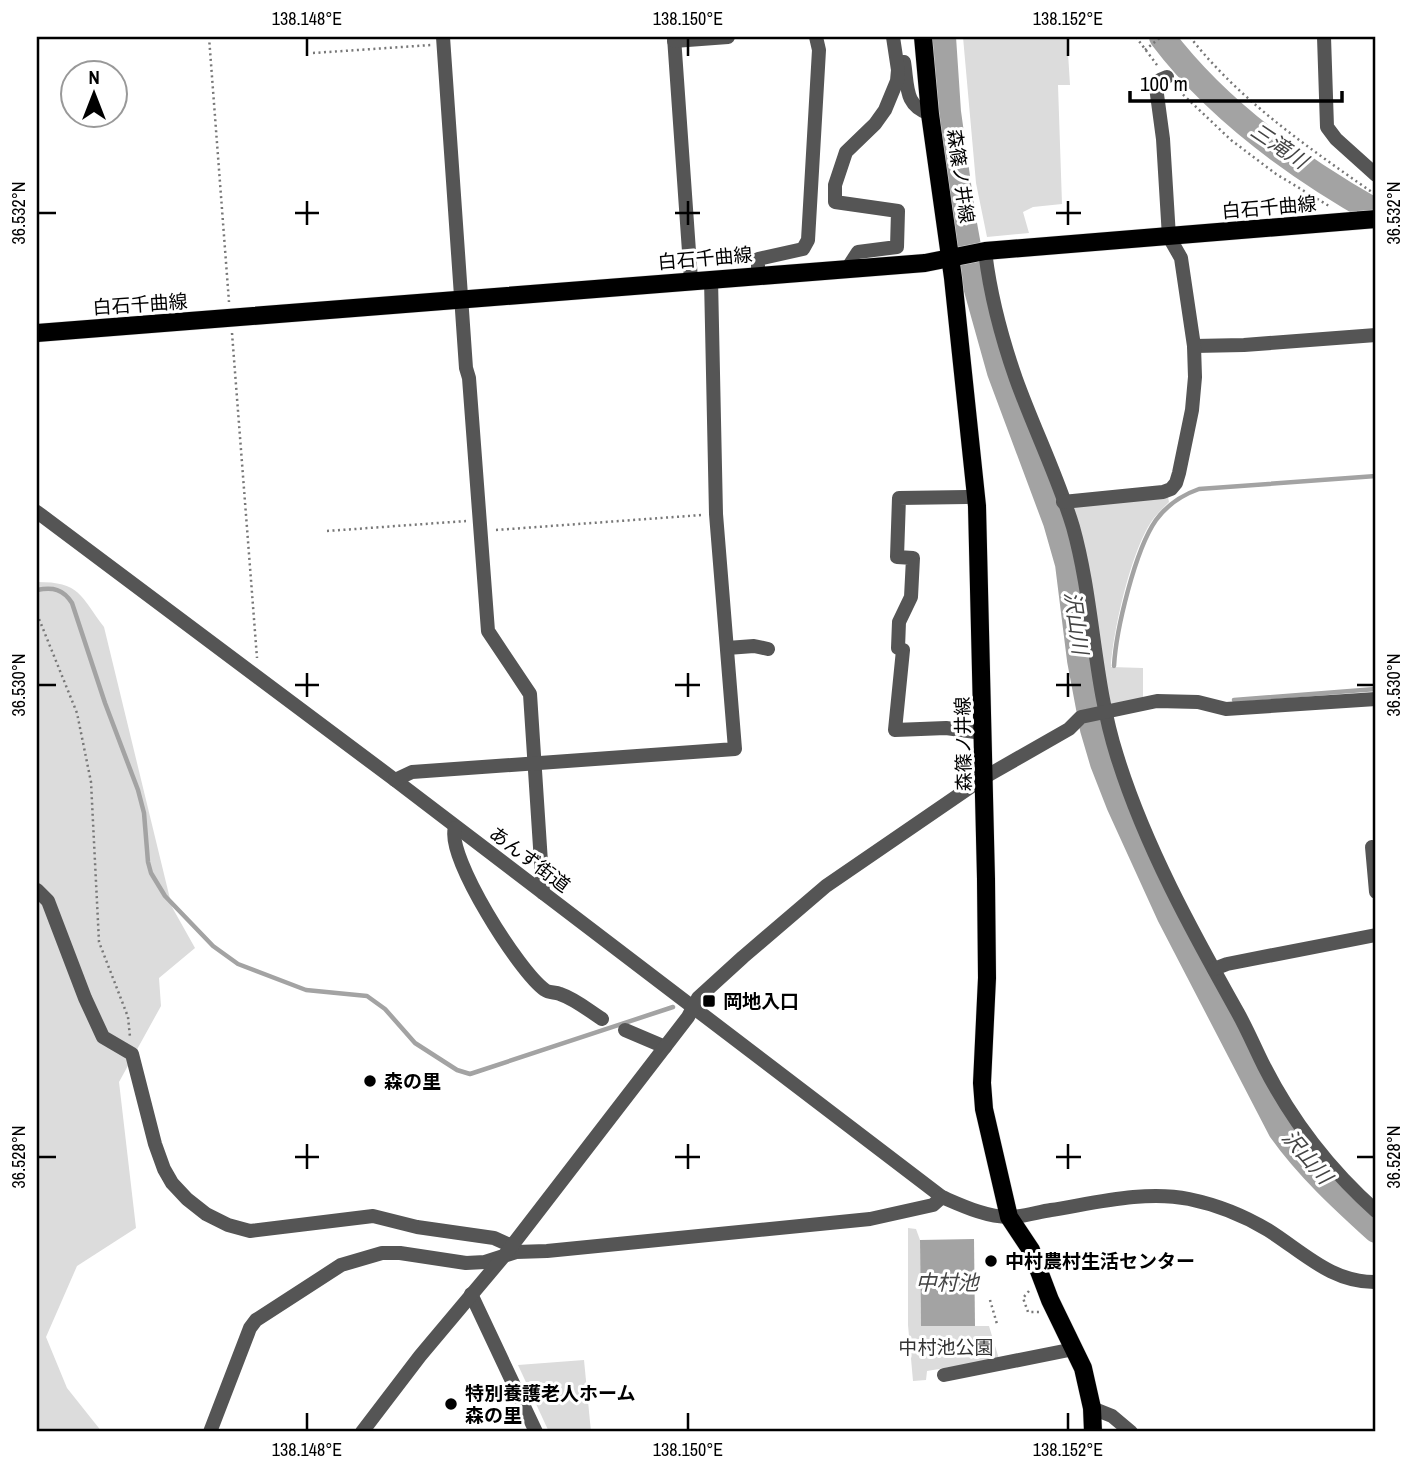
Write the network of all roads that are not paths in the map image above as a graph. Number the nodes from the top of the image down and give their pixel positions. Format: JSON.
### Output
{"nodes":[{"id":1,"x":728,"y":37,"type":"edge"},
{"id":2,"x":816,"y":37,"type":"edge"},
{"id":3,"x":893,"y":37,"type":"edge"},
{"id":4,"x":900,"y":37,"type":"edge"},
{"id":5,"x":923,"y":37,"type":"edge"},
{"id":6,"x":1324,"y":37,"type":"edge"},
{"id":7,"x":674,"y":39,"type":"edge"},
{"id":8,"x":443,"y":40,"type":"edge"},
{"id":9,"x":1167,"y":78,"type":"road end"},
{"id":10,"x":930,"y":114,"type":"junction"},
{"id":11,"x":1376,"y":175,"type":"edge"},
{"id":12,"x":811,"y":202,"type":"junction"},
{"id":13,"x":835,"y":202,"type":"junction"},
{"id":14,"x":1373,"y":223,"type":"edge"},
{"id":15,"x":1169,"y":237,"type":"junction"},
{"id":16,"x":983,"y":251,"type":"junction"},
{"id":17,"x":953,"y":256,"type":"junction"},
{"id":18,"x":847,"y":269,"type":"junction"},
{"id":19,"x":758,"y":275,"type":"junction"},
{"id":20,"x":711,"y":279,"type":"junction"},
{"id":21,"x":691,"y":280,"type":"junction"},
{"id":22,"x":462,"y":301,"type":"junction"},
{"id":23,"x":37,"y":332,"type":"edge"},
{"id":24,"x":1376,"y":335,"type":"edge"},
{"id":25,"x":1194,"y":346,"type":"junction"},
{"id":26,"x":967,"y":497,"type":"dead end"},
{"id":27,"x":1063,"y":502,"type":"junction"},
{"id":28,"x":37,"y":512,"type":"edge"},
{"id":29,"x":727,"y":648,"type":"junction"},
{"id":30,"x":768,"y":649,"type":"dead end"},
{"id":31,"x":1376,"y":699,"type":"edge"},
{"id":32,"x":1103,"y":713,"type":"junction"},
{"id":33,"x":983,"y":733,"type":"junction"},
{"id":34,"x":535,"y":762,"type":"junction"},
{"id":35,"x":985,"y":777,"type":"junction"},
{"id":36,"x":395,"y":780,"type":"junction"},
{"id":37,"x":456,"y":828,"type":"junction"},
{"id":38,"x":1372,"y":847,"type":"dead end"},
{"id":39,"x":37,"y":890,"type":"edge"},
{"id":40,"x":1376,"y":892,"type":"edge"},
{"id":41,"x":543,"y":893,"type":"junction"},
{"id":42,"x":1376,"y":935,"type":"edge"},
{"id":43,"x":1214,"y":969,"type":"junction"},
{"id":44,"x":693,"y":1007,"type":"junction"},
{"id":45,"x":601,"y":1019,"type":"dead end"},
{"id":46,"x":625,"y":1030,"type":"dead end"},
{"id":47,"x":666,"y":1047,"type":"junction"},
{"id":48,"x":942,"y":1198,"type":"junction"},
{"id":49,"x":1376,"y":1211,"type":"edge"},
{"id":50,"x":1009,"y":1217,"type":"junction"},
{"id":51,"x":508,"y":1251,"type":"junction"},
{"id":52,"x":1376,"y":1282,"type":"edge"},
{"id":53,"x":471,"y":1294,"type":"junction"},
{"id":54,"x":1074,"y":1349,"type":"junction"},
{"id":55,"x":944,"y":1375,"type":"dead end"},
{"id":56,"x":1093,"y":1408,"type":"junction"},
{"id":57,"x":210,"y":1432,"type":"edge"},
{"id":58,"x":362,"y":1432,"type":"edge"},
{"id":59,"x":536,"y":1432,"type":"edge"},
{"id":60,"x":1093,"y":1432,"type":"edge"},
{"id":61,"x":1132,"y":1432,"type":"edge"}],
"edges":[{"from":1,"to":7,"type":"street"},
{"from":2,"to":12,"type":"street"},
{"from":3,"to":13,"type":"street"},
{"from":4,"to":10,"type":"street"},
{"from":5,"to":10,"type":"main road","name":"森篠ノ井線"},
{"from":6,"to":11,"type":"street"},
{"from":7,"to":21,"type":"street"},
{"from":8,"to":22,"type":"street"},
{"from":9,"to":15,"type":"street"},
{"from":10,"to":17,"type":"main road","name":"森篠ノ井線"},
{"from":12,"to":13,"type":"street"},
{"from":12,"to":19,"type":"street"},
{"from":13,"to":18,"type":"street"},
{"from":14,"to":15,"type":"main road","name":"白石千曲線"},
{"from":15,"to":16,"type":"main road","name":"白石千曲線"},
{"from":15,"to":25,"type":"street"},
{"from":16,"to":17,"type":"main road","name":"白石千曲線"},
{"from":16,"to":27,"type":"street"},
{"from":17,"to":18,"type":"main road","name":"白石千曲線"},
{"from":17,"to":33,"type":"main road","name":"森篠ノ井線"},
{"from":18,"to":19,"type":"main road","name":"白石千曲線"},
{"from":19,"to":20,"type":"main road","name":"白石千曲線"},
{"from":20,"to":21,"type":"main road","name":"白石千曲線"},
{"from":20,"to":29,"type":"street"},
{"from":21,"to":22,"type":"main road","name":"白石千曲線"},
{"from":22,"to":23,"type":"main road","name":"白石千曲線"},
{"from":22,"to":34,"type":"street"},
{"from":24,"to":25,"type":"street"},
{"from":25,"to":27,"type":"street"},
{"from":26,"to":33,"type":"street"},
{"from":27,"to":32,"type":"street"},
{"from":28,"to":36,"type":"street","name":"あんず街道"},
{"from":29,"to":30,"type":"street"},
{"from":29,"to":34,"type":"street"},
{"from":31,"to":32,"type":"street"},
{"from":32,"to":35,"type":"street"},
{"from":32,"to":43,"type":"street"},
{"from":33,"to":35,"type":"main road","name":"森篠ノ井線"},
{"from":34,"to":36,"type":"street"},
{"from":34,"to":41,"type":"street"},
{"from":35,"to":44,"type":"street"},
{"from":35,"to":50,"type":"main road","name":"森篠ノ井線"},
{"from":36,"to":37,"type":"street","name":"あんず街道"},
{"from":37,"to":41,"type":"street","name":"あんず街道"},
{"from":37,"to":45,"type":"street"},
{"from":38,"to":40,"type":"street"},
{"from":39,"to":51,"type":"street"},
{"from":41,"to":44,"type":"street","name":"あんず街道"},
{"from":42,"to":43,"type":"street"},
{"from":43,"to":49,"type":"street"},
{"from":44,"to":47,"type":"street"},
{"from":44,"to":48,"type":"street","name":"あんず街道"},
{"from":46,"to":47,"type":"street"},
{"from":47,"to":51,"type":"street"},
{"from":48,"to":50,"type":"street","name":"あんず街道"},
{"from":48,"to":51,"type":"street"},
{"from":50,"to":52,"type":"street","name":"あんず街道"},
{"from":50,"to":54,"type":"main road","name":"森篠ノ井線"},
{"from":51,"to":53,"type":"street"},
{"from":51,"to":57,"type":"street"},
{"from":53,"to":58,"type":"street"},
{"from":53,"to":59,"type":"street"},
{"from":54,"to":55,"type":"street"},
{"from":54,"to":56,"type":"main road","name":"森篠ノ井線"},
{"from":56,"to":60,"type":"main road","name":"森篠ノ井線"},
{"from":56,"to":61,"type":"street"}]}
